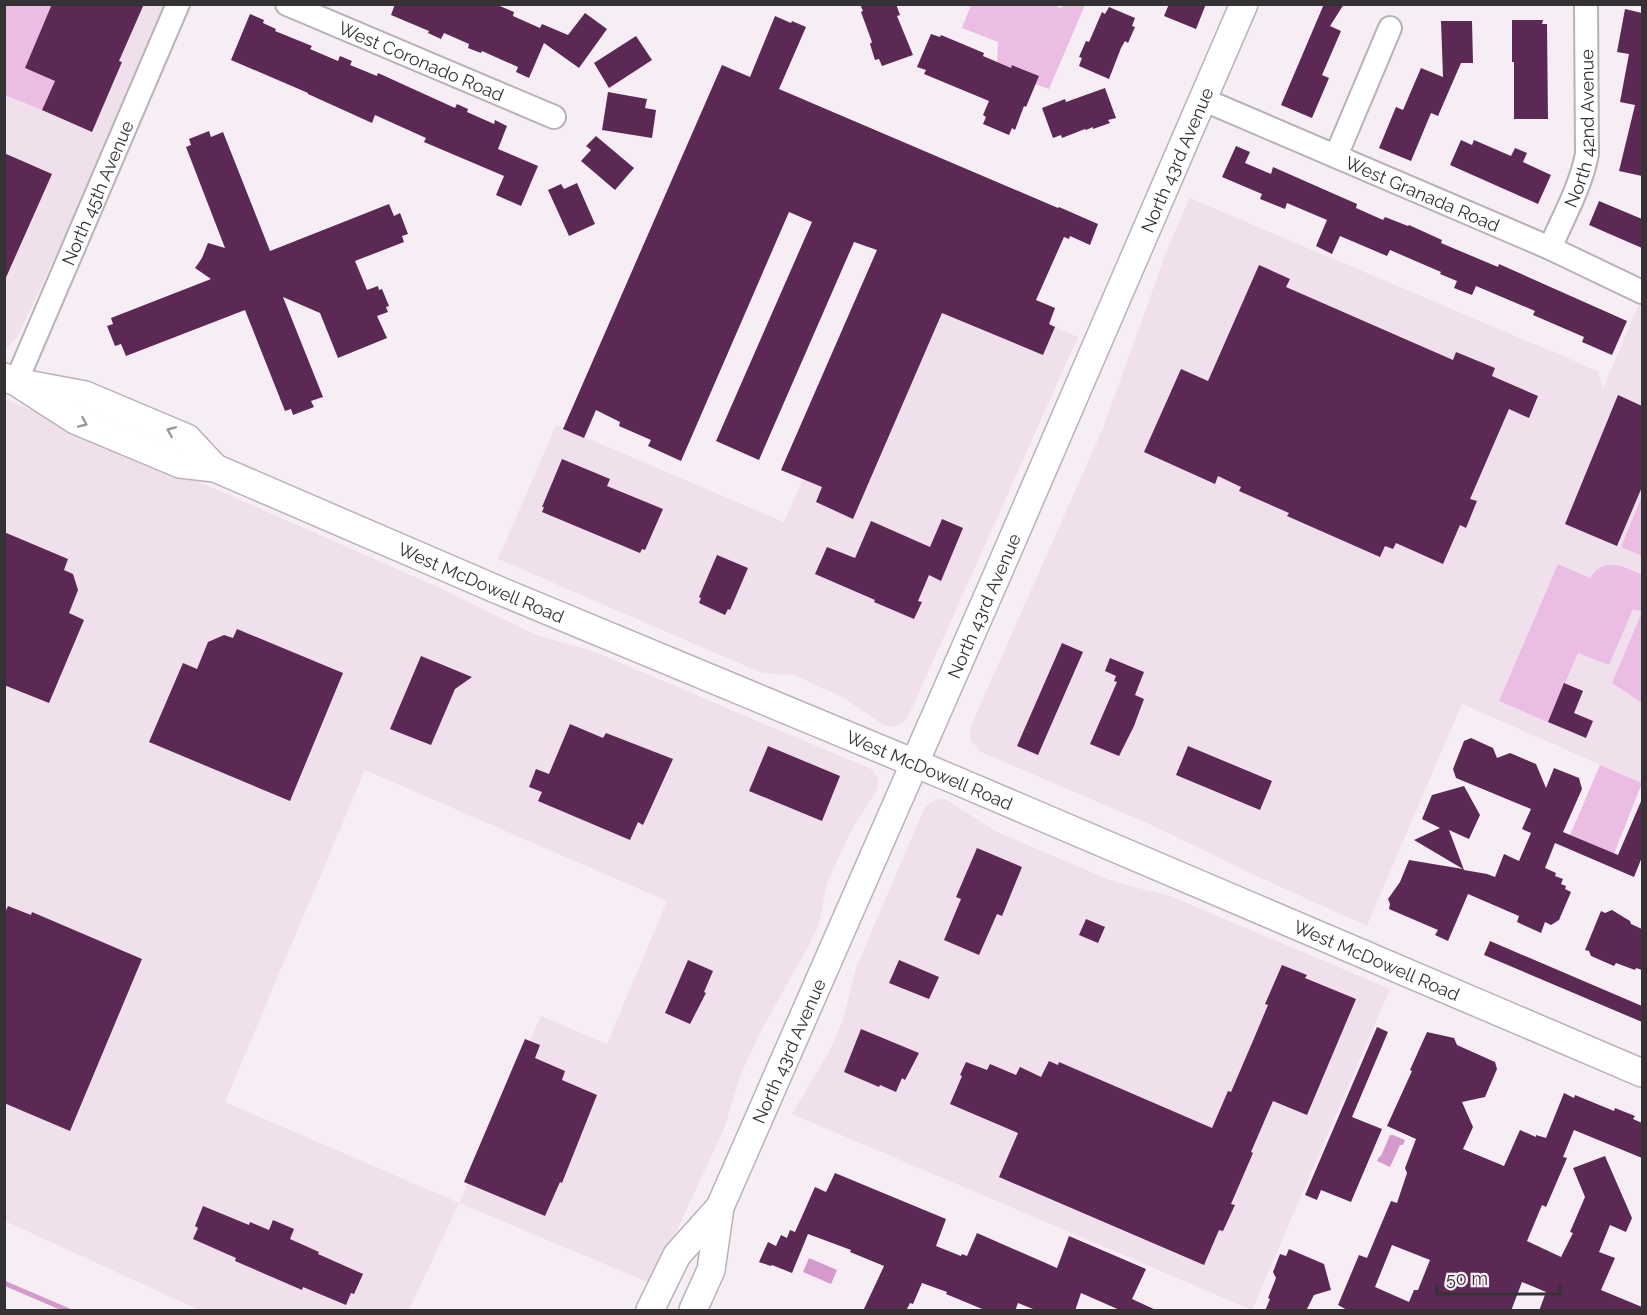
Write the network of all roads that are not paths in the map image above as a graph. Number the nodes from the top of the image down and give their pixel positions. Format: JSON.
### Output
{"nodes":[{"id":1,"x":178,"y":4,"type":"edge"},
{"id":2,"x":287,"y":4,"type":"edge"},
{"id":3,"x":1244,"y":4,"type":"edge"},
{"id":4,"x":1586,"y":4,"type":"edge"},
{"id":5,"x":1390,"y":28,"type":"dead end"},
{"id":6,"x":1202,"y":99,"type":"junction"},
{"id":7,"x":554,"y":117,"type":"dead end"},
{"id":8,"x":1336,"y":156,"type":"junction"},
{"id":9,"x":1550,"y":248,"type":"junction"},
{"id":10,"x":1642,"y":291,"type":"edge"},
{"id":11,"x":10,"y":379,"type":"edge"},
{"id":12,"x":915,"y":763,"type":"junction"},
{"id":13,"x":1642,"y":1073,"type":"edge"},
{"id":14,"x":720,"y":1208,"type":"junction"},
{"id":15,"x":677,"y":1255,"type":"junction"},
{"id":16,"x":711,"y":1270,"type":"junction"},
{"id":17,"x":650,"y":1311,"type":"edge"},
{"id":18,"x":691,"y":1311,"type":"edge"}],
"edges":[{"from":1,"to":11,"type":"street","name":"North 45th Avenue"},
{"from":2,"to":7,"type":"street","name":"West Coronado Road"},
{"from":3,"to":6,"type":"main road","name":"North 43rd Avenue"},
{"from":4,"to":9,"type":"street","name":"North 42nd Avenue"},
{"from":5,"to":8,"type":"street"},
{"from":6,"to":8,"type":"street","name":"West Granada Road"},
{"from":6,"to":12,"type":"main road","name":"North 43rd Avenue"},
{"from":8,"to":9,"type":"street","name":"West Granada Road"},
{"from":9,"to":10,"type":"street","name":"West Granada Road"},
{"from":11,"to":12,"type":"main road","name":"West McDowell Road"},
{"from":12,"to":13,"type":"main road","name":"West McDowell Road"},
{"from":12,"to":14,"type":"main road","name":"North 43rd Avenue"},
{"from":14,"to":15,"type":"main road","name":"North 43rd Avenue"},
{"from":14,"to":16,"type":"main road","name":"North 43rd Avenue"},
{"from":15,"to":16,"type":"main road"},
{"from":15,"to":17,"type":"main road","name":"North 43rd Avenue"},
{"from":15,"to":18,"type":"main road"},
{"from":16,"to":18,"type":"main road","name":"North 43rd Avenue"}]}
